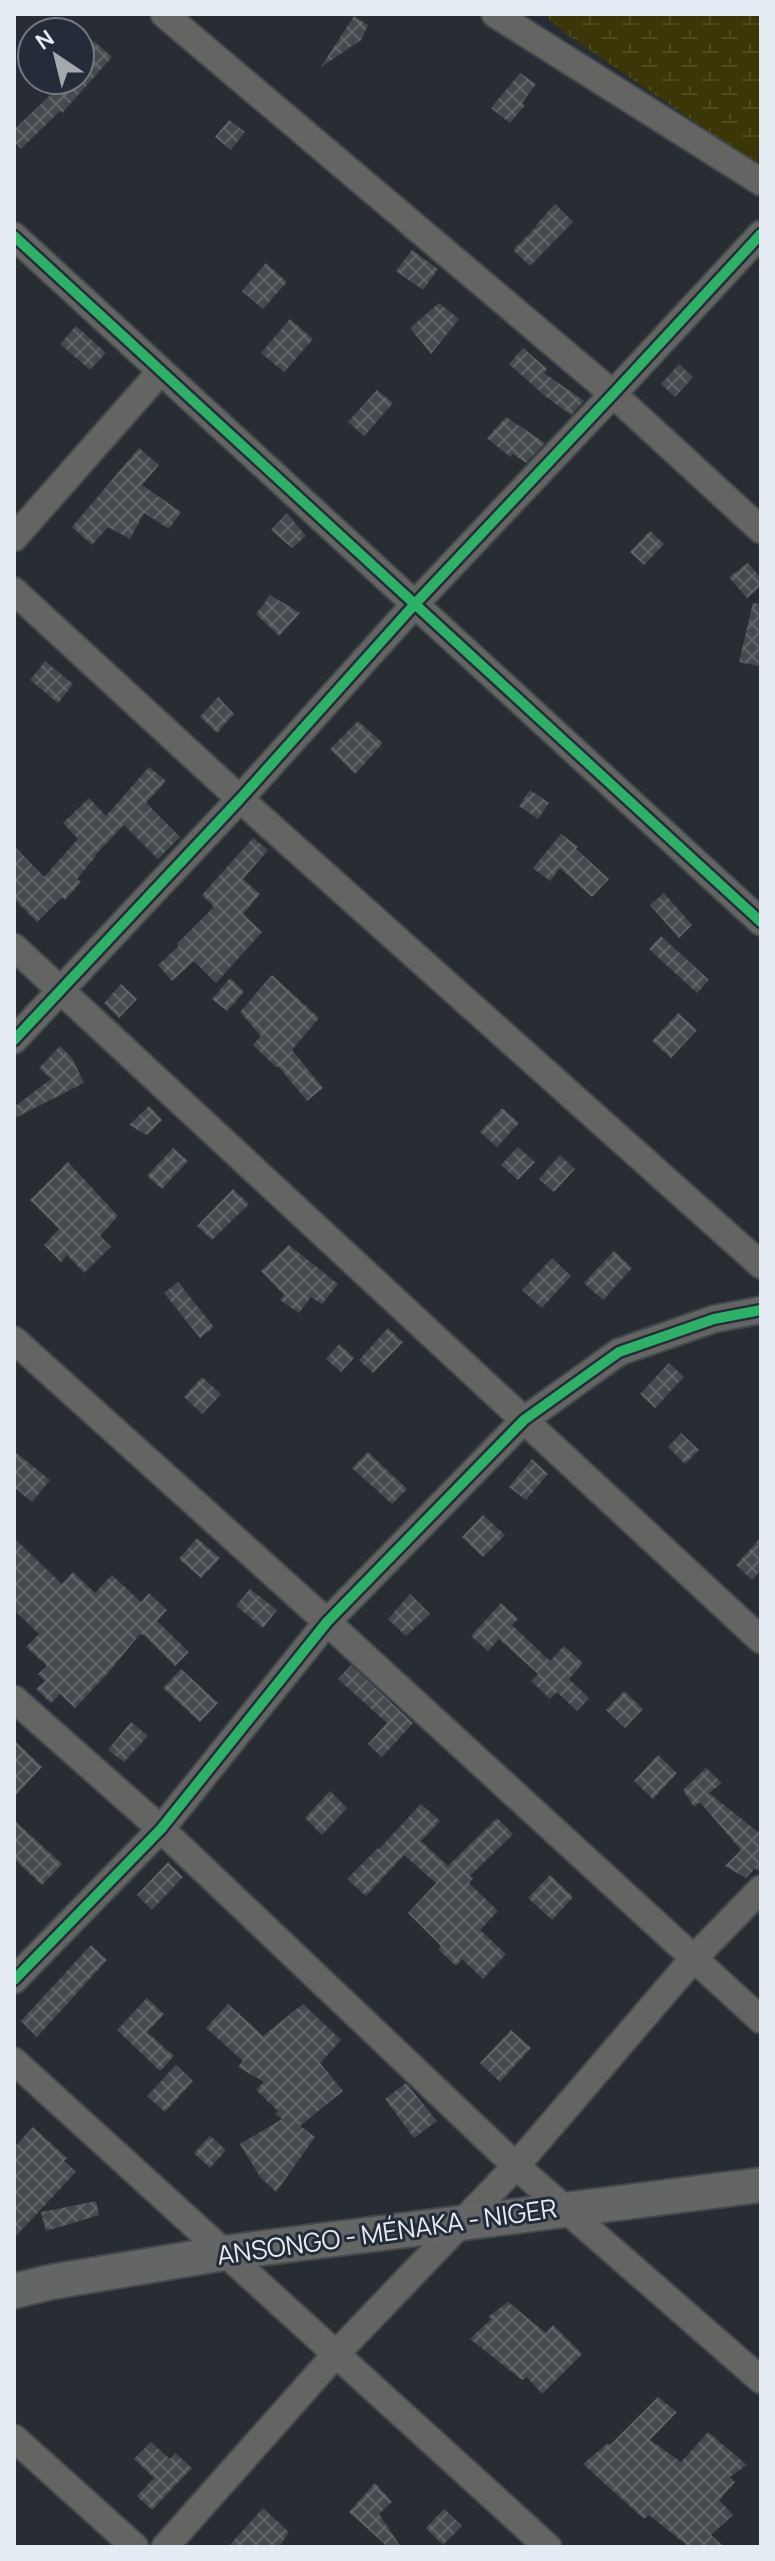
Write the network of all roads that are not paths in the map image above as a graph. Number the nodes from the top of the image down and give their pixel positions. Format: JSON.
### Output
{"nodes":[{"id":1,"x":164,"y":14,"type":"edge"},
{"id":2,"x":495,"y":14,"type":"edge"},
{"id":3,"x":761,"y":182,"type":"edge"},
{"id":4,"x":761,"y":234,"type":"edge"},
{"id":5,"x":14,"y":236,"type":"edge"},
{"id":6,"x":161,"y":371,"type":"junction"},
{"id":7,"x":613,"y":394,"type":"junction"},
{"id":8,"x":761,"y":530,"type":"edge"},
{"id":9,"x":14,"y":538,"type":"edge"},
{"id":10,"x":14,"y":591,"type":"edge"},
{"id":11,"x":414,"y":605,"type":"junction"},
{"id":12,"x":240,"y":799,"type":"junction"},
{"id":13,"x":761,"y":922,"type":"edge"},
{"id":14,"x":14,"y":947,"type":"edge"},
{"id":15,"x":62,"y":991,"type":"junction"},
{"id":16,"x":14,"y":1040,"type":"edge"},
{"id":17,"x":761,"y":1265,"type":"edge"},
{"id":18,"x":761,"y":1310,"type":"edge"},
{"id":19,"x":14,"y":1340,"type":"edge"},
{"id":20,"x":524,"y":1420,"type":"junction"},
{"id":21,"x":327,"y":1622,"type":"junction"},
{"id":22,"x":761,"y":1640,"type":"edge"},
{"id":23,"x":14,"y":1699,"type":"edge"},
{"id":24,"x":161,"y":1829,"type":"junction"},
{"id":25,"x":761,"y":1889,"type":"edge"},
{"id":26,"x":694,"y":1958,"type":"junction"},
{"id":27,"x":14,"y":1980,"type":"edge"},
{"id":28,"x":761,"y":2020,"type":"edge"},
{"id":29,"x":14,"y":2061,"type":"edge"},
{"id":30,"x":516,"y":2166,"type":"junction"},
{"id":31,"x":761,"y":2185,"type":"edge"},
{"id":32,"x":563,"y":2209,"type":"junction"},
{"id":33,"x":463,"y":2221,"type":"junction"},
{"id":34,"x":224,"y":2253,"type":"junction"},
{"id":35,"x":14,"y":2291,"type":"edge"},
{"id":36,"x":336,"y":2354,"type":"junction"},
{"id":37,"x":761,"y":2380,"type":"edge"},
{"id":38,"x":14,"y":2438,"type":"edge"},
{"id":39,"x":135,"y":2547,"type":"edge"},
{"id":40,"x":165,"y":2547,"type":"edge"},
{"id":41,"x":548,"y":2547,"type":"edge"}],
"edges":[{"from":1,"to":7,"type":"street"},
{"from":2,"to":3,"type":"street"},
{"from":4,"to":7,"type":"street"},
{"from":5,"to":6,"type":"street"},
{"from":6,"to":9,"type":"street"},
{"from":6,"to":11,"type":"street"},
{"from":7,"to":8,"type":"street"},
{"from":7,"to":11,"type":"street"},
{"from":10,"to":12,"type":"street"},
{"from":11,"to":12,"type":"street"},
{"from":11,"to":13,"type":"street"},
{"from":12,"to":15,"type":"street"},
{"from":12,"to":17,"type":"street"},
{"from":14,"to":15,"type":"street"},
{"from":15,"to":16,"type":"street"},
{"from":15,"to":20,"type":"street"},
{"from":18,"to":20,"type":"street"},
{"from":19,"to":21,"type":"street"},
{"from":20,"to":21,"type":"street"},
{"from":20,"to":22,"type":"street"},
{"from":21,"to":24,"type":"street"},
{"from":21,"to":26,"type":"street"},
{"from":23,"to":24,"type":"street"},
{"from":24,"to":27,"type":"street"},
{"from":24,"to":30,"type":"street"},
{"from":25,"to":26,"type":"street"},
{"from":26,"to":28,"type":"street"},
{"from":26,"to":30,"type":"street"},
{"from":29,"to":34,"type":"street"},
{"from":30,"to":32,"type":"street"},
{"from":30,"to":33,"type":"street"},
{"from":31,"to":32,"type":"main road","name":"ANSONGO - MÉNAKA - NIGER"},
{"from":32,"to":33,"type":"main road","name":"ANSONGO - MÉNAKA - NIGER"},
{"from":32,"to":37,"type":"street"},
{"from":33,"to":34,"type":"main road","name":"ANSONGO - MÉNAKA - NIGER"},
{"from":33,"to":36,"type":"street"},
{"from":34,"to":35,"type":"main road","name":"ANSONGO - MÉNAKA - NIGER"},
{"from":34,"to":36,"type":"street"},
{"from":36,"to":40,"type":"street"},
{"from":36,"to":41,"type":"street"},
{"from":38,"to":39,"type":"street"}]}
